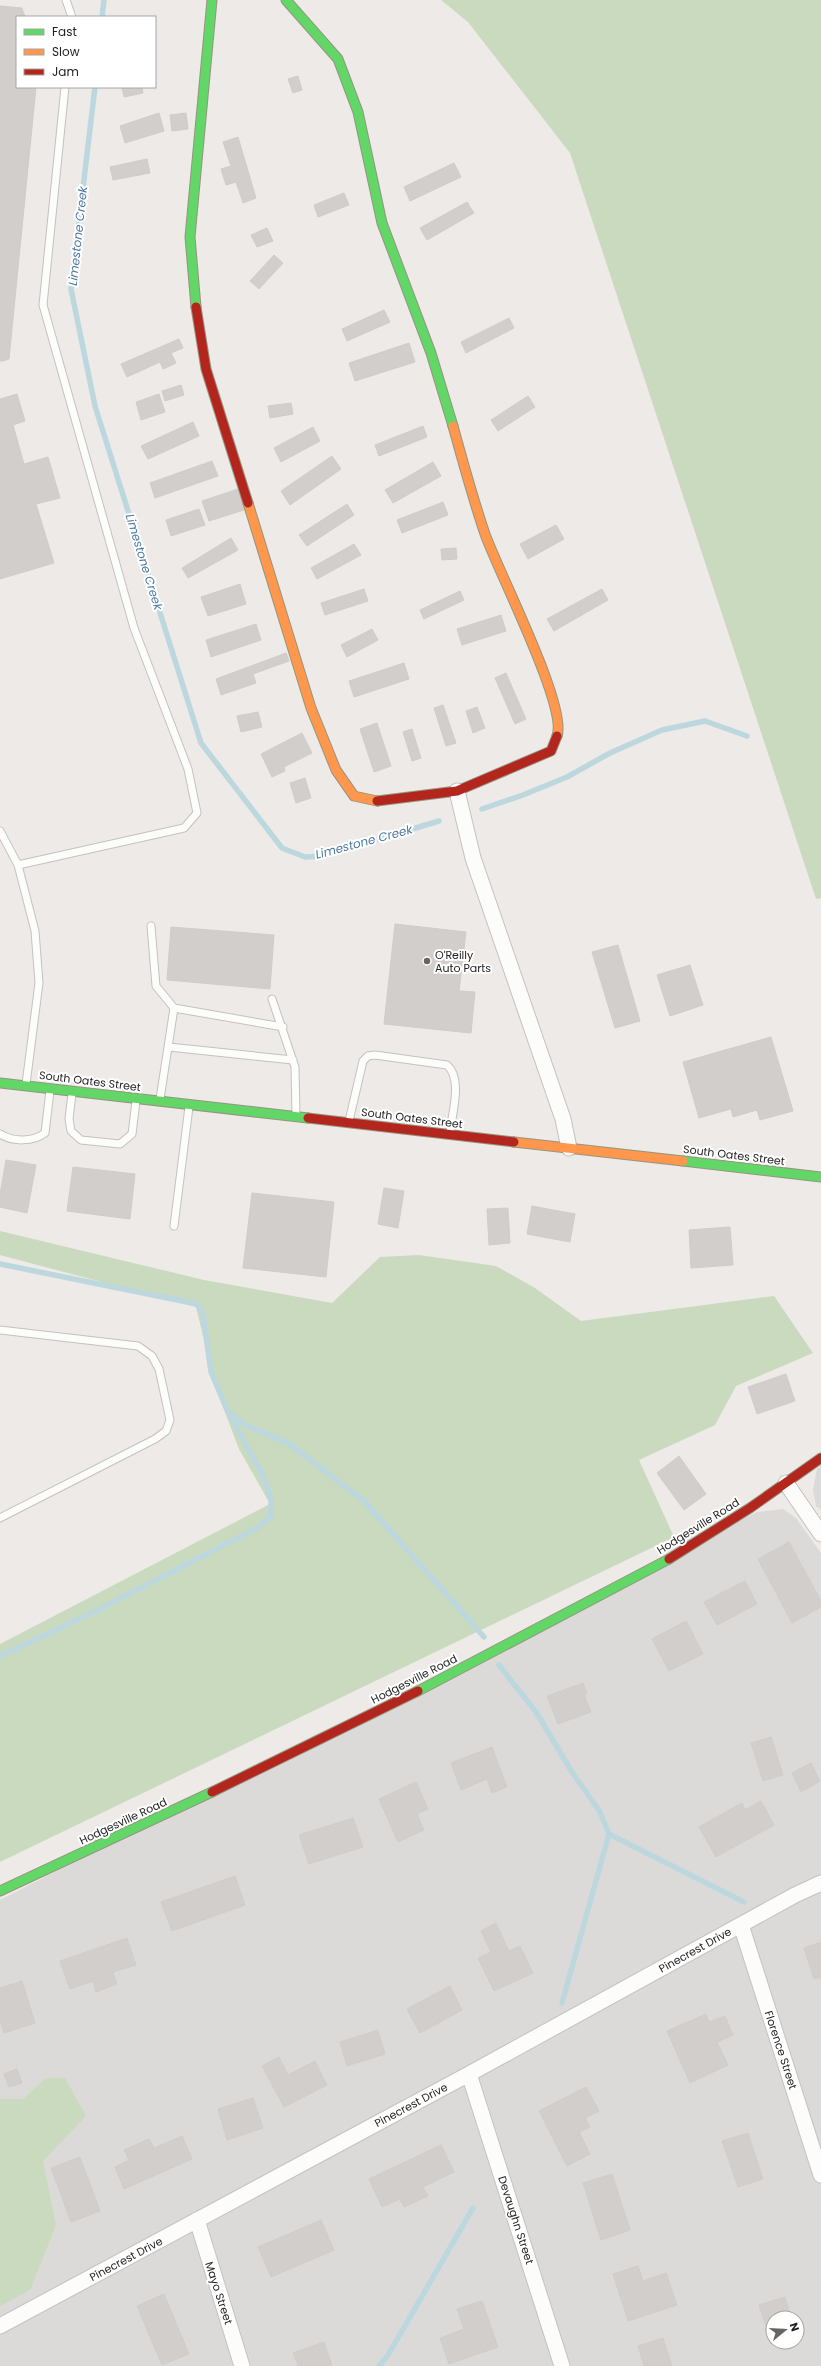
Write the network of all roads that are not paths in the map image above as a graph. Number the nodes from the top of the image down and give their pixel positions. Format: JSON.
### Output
{"nodes":[{"id":1,"x":66,"y":0,"type":"edge"},
{"id":2,"x":212,"y":0,"type":"edge"},
{"id":3,"x":286,"y":0,"type":"edge"},
{"id":4,"x":72,"y":16,"type":"edge"},
{"id":5,"x":65,"y":88,"type":"edge"},
{"id":6,"x":457,"y":791,"type":"junction"},
{"id":7,"x":0,"y":831,"type":"edge"},
{"id":8,"x":18,"y":865,"type":"junction"},
{"id":9,"x":151,"y":926,"type":"dead end"},
{"id":10,"x":272,"y":999,"type":"dead end"},
{"id":11,"x":174,"y":1008,"type":"junction"},
{"id":12,"x":283,"y":1027,"type":"junction"},
{"id":13,"x":169,"y":1047,"type":"junction"},
{"id":14,"x":293,"y":1060,"type":"junction"},
{"id":15,"x":0,"y":1083,"type":"edge"},
{"id":16,"x":25,"y":1086,"type":"junction"},
{"id":17,"x":50,"y":1089,"type":"junction"},
{"id":18,"x":72,"y":1091,"type":"junction"},
{"id":19,"x":136,"y":1099,"type":"junction"},
{"id":20,"x":160,"y":1101,"type":"junction"},
{"id":21,"x":189,"y":1105,"type":"junction"},
{"id":22,"x":296,"y":1117,"type":"junction"},
{"id":23,"x":348,"y":1123,"type":"junction"},
{"id":24,"x":0,"y":1134,"type":"edge"},
{"id":25,"x":450,"y":1135,"type":"junction"},
{"id":26,"x":569,"y":1148,"type":"junction"},
{"id":27,"x":821,"y":1177,"type":"edge"},
{"id":28,"x":174,"y":1226,"type":"dead end"},
{"id":29,"x":0,"y":1330,"type":"edge"},
{"id":30,"x":821,"y":1458,"type":"edge"},
{"id":31,"x":786,"y":1483,"type":"junction"},
{"id":32,"x":0,"y":1518,"type":"edge"},
{"id":33,"x":821,"y":1534,"type":"edge"},
{"id":34,"x":821,"y":1883,"type":"edge"},
{"id":35,"x":0,"y":1891,"type":"edge"},
{"id":36,"x":741,"y":1925,"type":"junction"},
{"id":37,"x":469,"y":2074,"type":"junction"},
{"id":38,"x":821,"y":2175,"type":"edge"},
{"id":39,"x":197,"y":2220,"type":"junction"},
{"id":40,"x":0,"y":2326,"type":"edge"},
{"id":41,"x":242,"y":2366,"type":"edge"},
{"id":42,"x":562,"y":2366,"type":"edge"}],
"edges":[{"from":1,"to":4,"type":"lane"},
{"from":2,"to":6,"type":"street"},
{"from":3,"to":6,"type":"street"},
{"from":5,"to":8,"type":"lane"},
{"from":6,"to":26,"type":"street"},
{"from":7,"to":8,"type":"lane"},
{"from":8,"to":16,"type":"lane"},
{"from":9,"to":11,"type":"lane"},
{"from":10,"to":12,"type":"lane"},
{"from":11,"to":12,"type":"lane"},
{"from":11,"to":13,"type":"lane"},
{"from":12,"to":14,"type":"lane"},
{"from":13,"to":14,"type":"lane"},
{"from":13,"to":20,"type":"lane"},
{"from":14,"to":22,"type":"lane"},
{"from":15,"to":16,"type":"street","name":"South Oates Street"},
{"from":16,"to":17,"type":"street","name":"South Oates Street"},
{"from":17,"to":18,"type":"street","name":"South Oates Street"},
{"from":17,"to":24,"type":"lane"},
{"from":18,"to":19,"type":"street","name":"South Oates Street"},
{"from":18,"to":19,"type":"lane"},
{"from":19,"to":20,"type":"street","name":"South Oates Street"},
{"from":20,"to":21,"type":"street","name":"South Oates Street"},
{"from":21,"to":22,"type":"street","name":"South Oates Street"},
{"from":21,"to":28,"type":"lane"},
{"from":22,"to":23,"type":"street","name":"South Oates Street"},
{"from":23,"to":25,"type":"street","name":"South Oates Street"},
{"from":23,"to":25,"type":"lane"},
{"from":25,"to":26,"type":"street","name":"South Oates Street"},
{"from":26,"to":27,"type":"street","name":"South Oates Street"},
{"from":29,"to":32,"type":"lane"},
{"from":30,"to":31,"type":"street","name":"Hodgesville Road"},
{"from":31,"to":33,"type":"street"},
{"from":31,"to":35,"type":"street","name":"Hodgesville Road"},
{"from":34,"to":36,"type":"street","name":"Pinecrest Drive"},
{"from":36,"to":37,"type":"street","name":"Pinecrest Drive"},
{"from":36,"to":38,"type":"street","name":"Florence Street"},
{"from":37,"to":39,"type":"street","name":"Pinecrest Drive"},
{"from":37,"to":42,"type":"street","name":"Devaughn Street"},
{"from":39,"to":40,"type":"street","name":"Pinecrest Drive"},
{"from":39,"to":41,"type":"street","name":"Mayo Street"}]}
